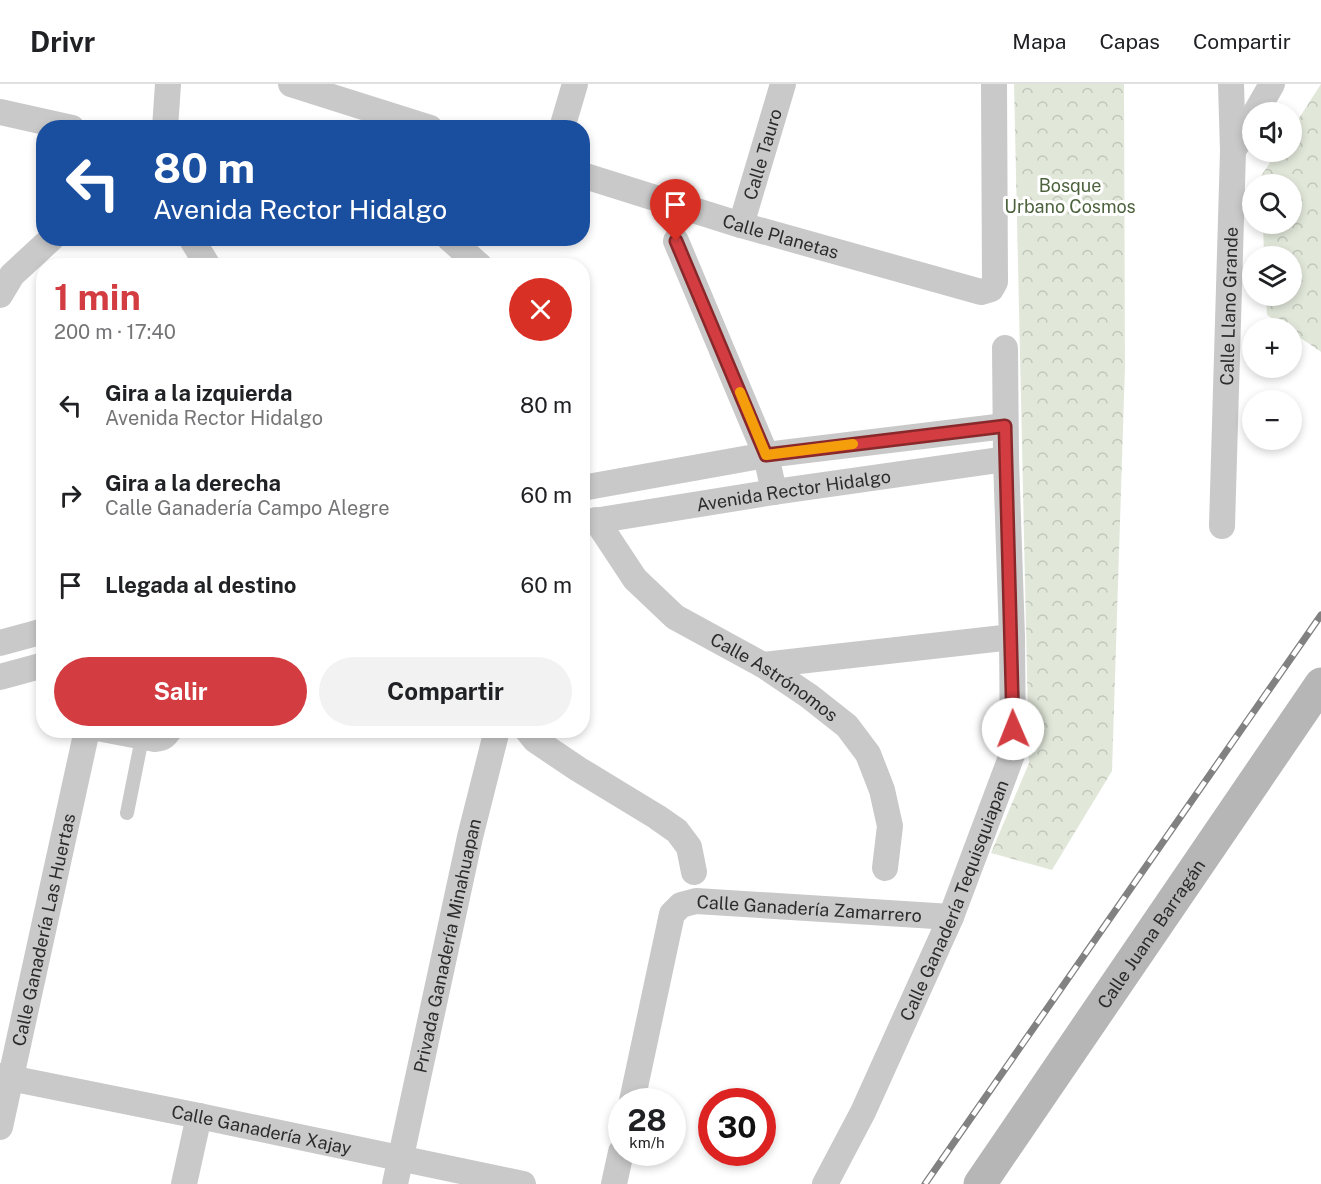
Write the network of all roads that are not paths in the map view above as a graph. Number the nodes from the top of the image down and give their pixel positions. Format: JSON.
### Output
{"nodes":[{"id":1,"x":168,"y":84,"type":"edge"},
{"id":2,"x":291,"y":84,"type":"edge"},
{"id":3,"x":575,"y":84,"type":"edge"},
{"id":4,"x":783,"y":84,"type":"edge"},
{"id":5,"x":994,"y":84,"type":"edge"},
{"id":6,"x":1231,"y":84,"type":"edge"},
{"id":7,"x":1272,"y":84,"type":"edge"},
{"id":8,"x":363,"y":95,"type":"edge"},
{"id":9,"x":1262,"y":102,"type":"edge"},
{"id":10,"x":0,"y":112,"type":"edge"},
{"id":11,"x":36,"y":120,"type":"edge"},
{"id":12,"x":166,"y":120,"type":"edge"},
{"id":13,"x":414,"y":120,"type":"edge"},
{"id":14,"x":564,"y":120,"type":"edge"},
{"id":15,"x":1242,"y":135,"type":"edge"},
{"id":16,"x":1233,"y":151,"type":"junction"},
{"id":17,"x":590,"y":178,"type":"edge"},
{"id":18,"x":741,"y":225,"type":"junction"},
{"id":19,"x":676,"y":241,"type":"dead end"},
{"id":20,"x":43,"y":246,"type":"edge"},
{"id":21,"x":458,"y":246,"type":"edge"},
{"id":22,"x":471,"y":258,"type":"edge"},
{"id":23,"x":0,"y":295,"type":"edge"},
{"id":24,"x":1005,"y":348,"type":"dead end"},
{"id":25,"x":1005,"y":426,"type":"junction"},
{"id":26,"x":766,"y":455,"type":"junction"},
{"id":27,"x":1006,"y":459,"type":"junction"},
{"id":28,"x":590,"y":478,"type":"edge"},
{"id":29,"x":774,"y":492,"type":"junction"},
{"id":30,"x":590,"y":521,"type":"edge"},
{"id":31,"x":590,"y":522,"type":"edge"},
{"id":32,"x":1222,"y":526,"type":"dead end"},
{"id":33,"x":36,"y":633,"type":"edge"},
{"id":34,"x":1011,"y":637,"type":"junction"},
{"id":35,"x":0,"y":642,"type":"edge"},
{"id":36,"x":763,"y":665,"type":"junction"},
{"id":37,"x":36,"y":667,"type":"edge"},
{"id":38,"x":0,"y":677,"type":"edge"},
{"id":39,"x":1321,"y":684,"type":"edge"},
{"id":40,"x":85,"y":738,"type":"edge"},
{"id":41,"x":118,"y":738,"type":"edge"},
{"id":42,"x":171,"y":738,"type":"edge"},
{"id":43,"x":495,"y":738,"type":"edge"},
{"id":44,"x":533,"y":738,"type":"edge"},
{"id":45,"x":141,"y":743,"type":"junction"},
{"id":46,"x":128,"y":813,"type":"dead end"},
{"id":47,"x":885,"y":868,"type":"dead end"},
{"id":48,"x":694,"y":872,"type":"dead end"},
{"id":49,"x":951,"y":917,"type":"junction"},
{"id":50,"x":5,"y":1077,"type":"edge"},
{"id":51,"x":635,"y":1088,"type":"edge"},
{"id":52,"x":199,"y":1116,"type":"junction"},
{"id":53,"x":0,"y":1127,"type":"edge"},
{"id":54,"x":401,"y":1159,"type":"junction"},
{"id":55,"x":618,"y":1166,"type":"edge"},
{"id":56,"x":184,"y":1184,"type":"edge"},
{"id":57,"x":395,"y":1184,"type":"edge"},
{"id":58,"x":523,"y":1184,"type":"edge"},
{"id":59,"x":614,"y":1184,"type":"edge"},
{"id":60,"x":825,"y":1184,"type":"edge"},
{"id":61,"x":980,"y":1184,"type":"edge"}],
"edges":[{"from":1,"to":12,"type":"street"},
{"from":2,"to":8,"type":"street"},
{"from":3,"to":14,"type":"street"},
{"from":4,"to":18,"type":"street","name":"Calle Tauro"},
{"from":5,"to":18,"type":"street","name":"Calle Planetas"},
{"from":6,"to":16,"type":"street","name":"Calle Llano Grande"},
{"from":7,"to":9,"type":"street"},
{"from":8,"to":13,"type":"street"},
{"from":10,"to":11,"type":"street"},
{"from":15,"to":16,"type":"street"},
{"from":16,"to":32,"type":"street","name":"Calle Llano Grande"},
{"from":17,"to":18,"type":"street","name":"Calle Planetas"},
{"from":19,"to":26,"type":"street"},
{"from":20,"to":23,"type":"street"},
{"from":21,"to":22,"type":"street"},
{"from":24,"to":25,"type":"street","name":"Calle Ganadería Tequisquiapan"},
{"from":25,"to":26,"type":"street","name":"Avenida Rector Hidalgo"},
{"from":25,"to":27,"type":"street","name":"Calle Ganadería Tequisquiapan"},
{"from":26,"to":28,"type":"street","name":"Avenida Rector Hidalgo"},
{"from":26,"to":29,"type":"street"},
{"from":27,"to":29,"type":"street","name":"Avenida Rector Hidalgo"},
{"from":27,"to":34,"type":"street","name":"Calle Ganadería Tequisquiapan"},
{"from":29,"to":30,"type":"street","name":"Avenida Rector Hidalgo"},
{"from":31,"to":36,"type":"street","name":"Calle Astrónomos"},
{"from":33,"to":35,"type":"street"},
{"from":34,"to":36,"type":"street"},
{"from":34,"to":49,"type":"street","name":"Calle Ganadería Tequisquiapan"},
{"from":36,"to":47,"type":"street","name":"Calle Astrónomos"},
{"from":37,"to":38,"type":"street"},
{"from":39,"to":61,"type":"street","name":"Calle Juana Barragán"},
{"from":40,"to":50,"type":"street","name":"Calle Ganadería Las Huertas"},
{"from":41,"to":45,"type":"lane"},
{"from":42,"to":45,"type":"lane"},
{"from":43,"to":54,"type":"street","name":"Privada Ganadería Minahuapan"},
{"from":44,"to":48,"type":"street"},
{"from":45,"to":46,"type":"lane"},
{"from":49,"to":51,"type":"street","name":"Calle Ganadería Zamarrero"},
{"from":49,"to":60,"type":"street","name":"Calle Ganadería Tequisquiapan"},
{"from":50,"to":52,"type":"street","name":"Calle Ganadería Xajay"},
{"from":50,"to":53,"type":"street","name":"Calle Ganadería Las Huertas"},
{"from":52,"to":54,"type":"street","name":"Calle Ganadería Xajay"},
{"from":52,"to":56,"type":"street"},
{"from":54,"to":57,"type":"street","name":"Privada Ganadería Minahuapan"},
{"from":54,"to":58,"type":"street","name":"Calle Ganadería Xajay"},
{"from":55,"to":59,"type":"street"}]}
